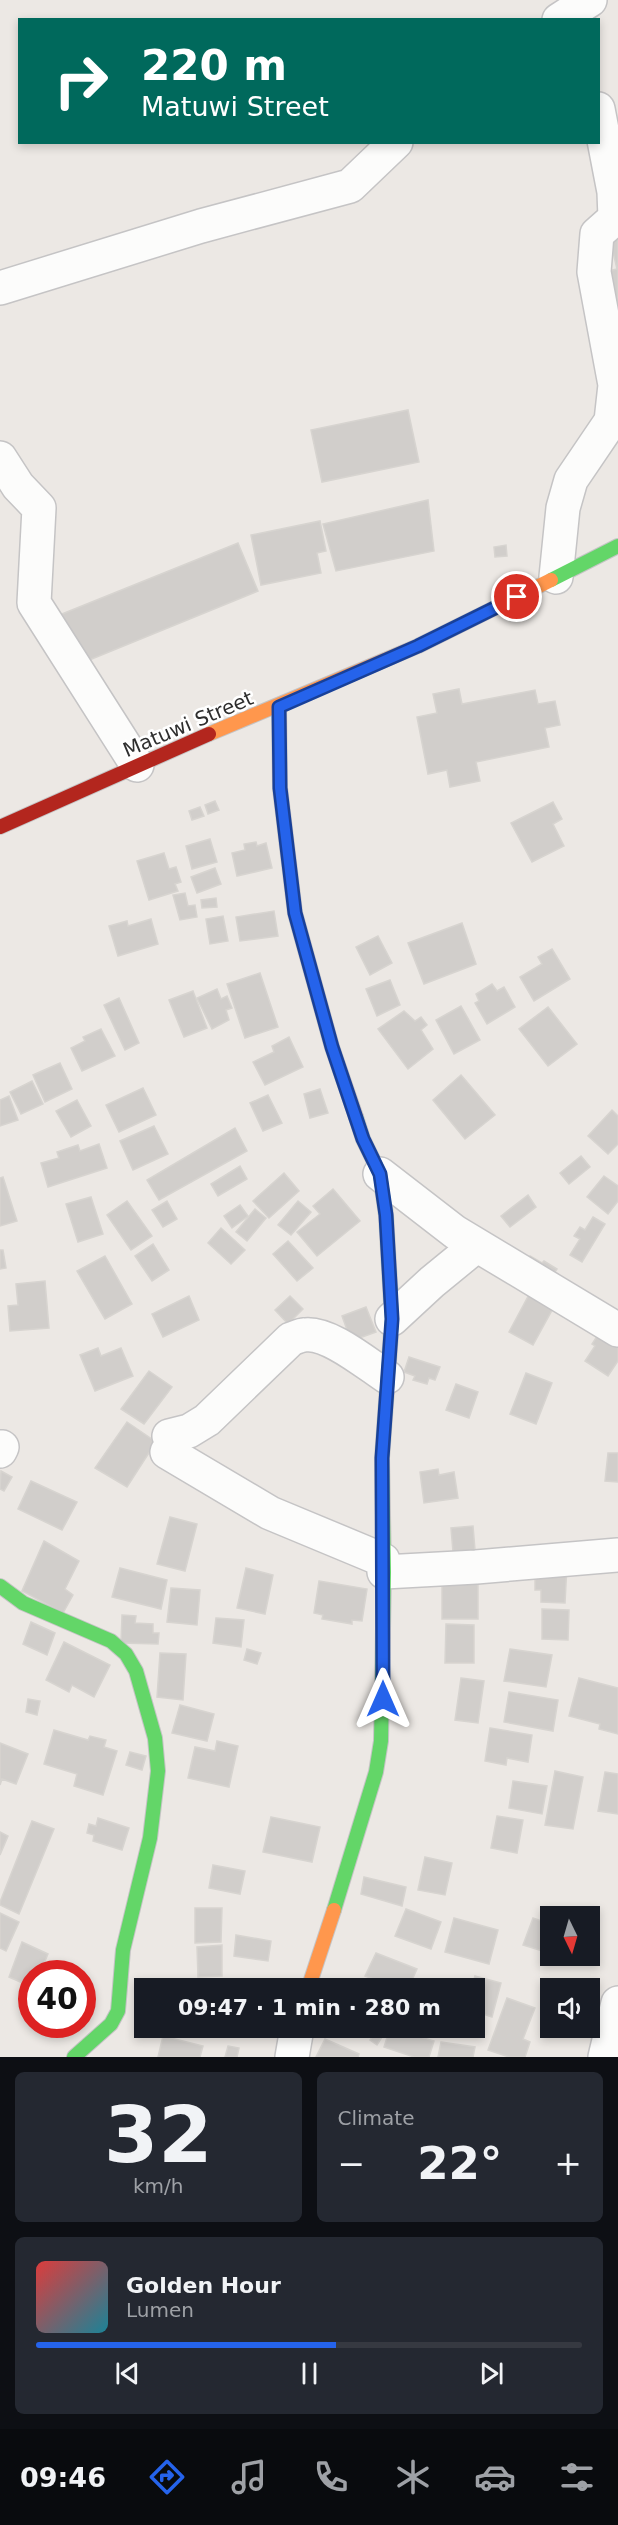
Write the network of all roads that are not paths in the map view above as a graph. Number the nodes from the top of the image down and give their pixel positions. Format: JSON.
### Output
{"nodes":[{"id":1,"x":600,"y":119,"type":"edge"},
{"id":2,"x":394,"y":144,"type":"edge"},
{"id":3,"x":0,"y":288,"type":"edge"},
{"id":4,"x":0,"y":458,"type":"edge"},
{"id":5,"x":618,"y":546,"type":"edge"},
{"id":6,"x":556,"y":577,"type":"junction"},
{"id":7,"x":279,"y":707,"type":"junction"},
{"id":8,"x":137,"y":765,"type":"junction"},
{"id":9,"x":0,"y":827,"type":"edge"},
{"id":10,"x":380,"y":1174,"type":"junction"},
{"id":11,"x":476,"y":1246,"type":"junction"},
{"id":12,"x":392,"y":1319,"type":"junction"},
{"id":13,"x":618,"y":1330,"type":"edge"},
{"id":14,"x":387,"y":1377,"type":"junction"},
{"id":15,"x":618,"y":1554,"type":"edge"},
{"id":16,"x":384,"y":1566,"type":"junction"},
{"id":17,"x":0,"y":1586,"type":"edge"},
{"id":18,"x":312,"y":1978,"type":"edge"},
{"id":19,"x":618,"y":2003,"type":"edge"},
{"id":20,"x":295,"y":2038,"type":"edge"},
{"id":21,"x":74,"y":2057,"type":"edge"},
{"id":22,"x":292,"y":2057,"type":"edge"},
{"id":23,"x":605,"y":2057,"type":"edge"}],
"edges":[{"from":1,"to":6,"type":"street"},
{"from":2,"to":3,"type":"street"},
{"from":4,"to":8,"type":"street"},
{"from":5,"to":6,"type":"street","name":"Matuwi Street"},
{"from":6,"to":7,"type":"street","name":"Matuwi Street"},
{"from":7,"to":8,"type":"street","name":"Matuwi Street"},
{"from":7,"to":10,"type":"street"},
{"from":8,"to":9,"type":"street","name":"Matuwi Street"},
{"from":10,"to":11,"type":"street"},
{"from":10,"to":12,"type":"street"},
{"from":11,"to":12,"type":"street"},
{"from":11,"to":13,"type":"street"},
{"from":12,"to":14,"type":"street"},
{"from":14,"to":16,"type":"street"},
{"from":14,"to":16,"type":"street"},
{"from":15,"to":16,"type":"street"},
{"from":16,"to":18,"type":"street"},
{"from":17,"to":21,"type":"street"},
{"from":19,"to":23,"type":"street"},
{"from":20,"to":22,"type":"street"}]}
